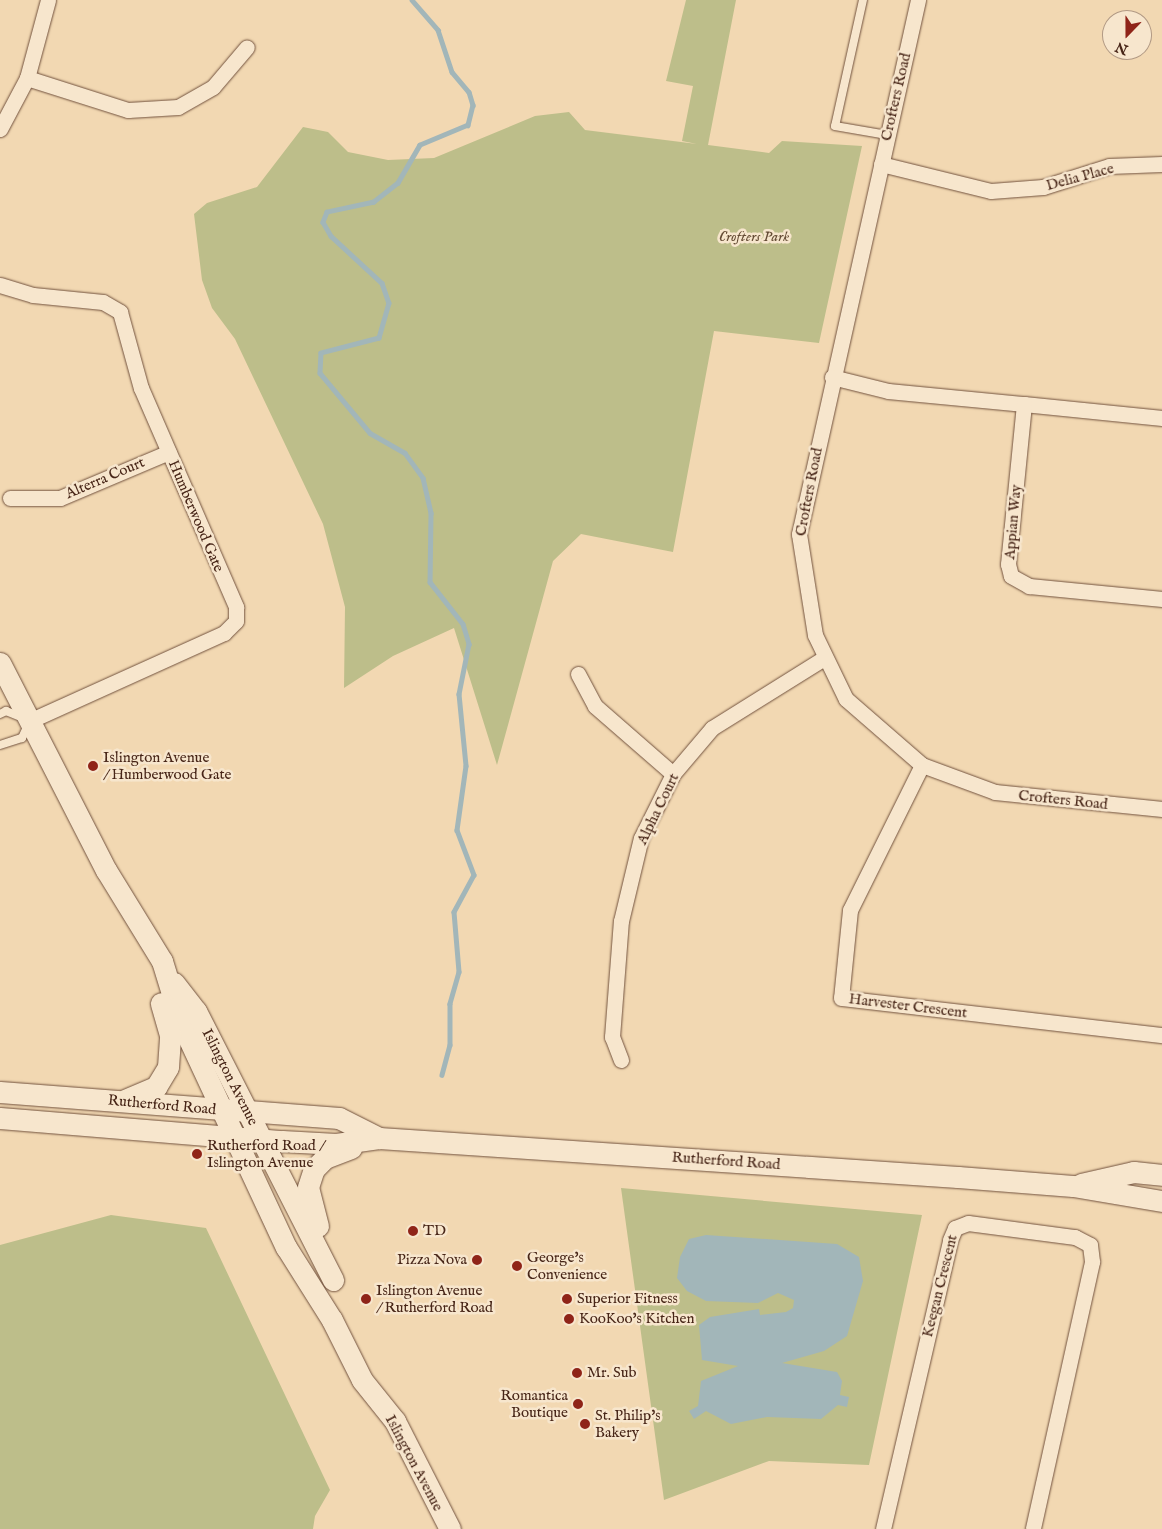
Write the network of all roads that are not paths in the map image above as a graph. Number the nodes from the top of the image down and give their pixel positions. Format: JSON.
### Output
{"nodes":[{"id":1,"x":48,"y":0,"type":"edge"},
{"id":2,"x":863,"y":0,"type":"edge"},
{"id":3,"x":918,"y":0,"type":"edge"},
{"id":4,"x":247,"y":47,"type":"dead end"},
{"id":5,"x":28,"y":78,"type":"junction"},
{"id":6,"x":0,"y":129,"type":"edge"},
{"id":7,"x":888,"y":135,"type":"junction"},
{"id":8,"x":881,"y":164,"type":"junction"},
{"id":9,"x":1162,"y":164,"type":"edge"},
{"id":10,"x":0,"y":285,"type":"edge"},
{"id":11,"x":832,"y":377,"type":"junction"},
{"id":12,"x":1024,"y":404,"type":"junction"},
{"id":13,"x":1162,"y":418,"type":"edge"},
{"id":14,"x":168,"y":452,"type":"junction"},
{"id":15,"x":10,"y":498,"type":"dead end"},
{"id":16,"x":1162,"y":599,"type":"edge"},
{"id":17,"x":824,"y":658,"type":"junction"},
{"id":18,"x":0,"y":662,"type":"edge"},
{"id":19,"x":578,"y":674,"type":"dead end"},
{"id":20,"x":0,"y":714,"type":"edge"},
{"id":21,"x":29,"y":721,"type":"junction"},
{"id":22,"x":0,"y":745,"type":"edge"},
{"id":23,"x":922,"y":765,"type":"junction"},
{"id":24,"x":673,"y":774,"type":"junction"},
{"id":25,"x":1162,"y":809,"type":"edge"},
{"id":26,"x":166,"y":969,"type":"junction"},
{"id":27,"x":1162,"y":1035,"type":"edge"},
{"id":28,"x":621,"y":1060,"type":"dead end"},
{"id":29,"x":0,"y":1092,"type":"edge"},
{"id":30,"x":117,"y":1102,"type":"junction"},
{"id":31,"x":223,"y":1110,"type":"junction"},
{"id":32,"x":247,"y":1112,"type":"junction"},
{"id":33,"x":0,"y":1118,"type":"edge"},
{"id":34,"x":234,"y":1138,"type":"junction"},
{"id":35,"x":379,"y":1138,"type":"junction"},
{"id":36,"x":261,"y":1139,"type":"junction"},
{"id":37,"x":406,"y":1140,"type":"junction"},
{"id":38,"x":1162,"y":1175,"type":"edge"},
{"id":39,"x":1073,"y":1186,"type":"junction"},
{"id":40,"x":1162,"y":1201,"type":"edge"},
{"id":41,"x":333,"y":1280,"type":"junction"},
{"id":42,"x":332,"y":1320,"type":"junction"},
{"id":43,"x":450,"y":1529,"type":"edge"},
{"id":44,"x":882,"y":1529,"type":"edge"},
{"id":45,"x":1033,"y":1529,"type":"edge"}],
"edges":[{"from":1,"to":5,"type":"street"},
{"from":2,"to":7,"type":"lane"},
{"from":3,"to":7,"type":"street","name":"Crofters Road"},
{"from":4,"to":5,"type":"street"},
{"from":5,"to":6,"type":"street"},
{"from":7,"to":8,"type":"street","name":"Crofters Road"},
{"from":8,"to":9,"type":"street","name":"Delia Place"},
{"from":8,"to":11,"type":"street","name":"Crofters Road"},
{"from":10,"to":14,"type":"street","name":"Humberwood Gate"},
{"from":11,"to":12,"type":"street"},
{"from":11,"to":17,"type":"street","name":"Crofters Road"},
{"from":12,"to":13,"type":"street"},
{"from":12,"to":16,"type":"street","name":"Appian Way"},
{"from":14,"to":15,"type":"street","name":"Alterra Court"},
{"from":14,"to":21,"type":"street","name":"Humberwood Gate"},
{"from":17,"to":23,"type":"street","name":"Crofters Road"},
{"from":17,"to":24,"type":"street","name":"Alpha Court"},
{"from":18,"to":21,"type":"main road","name":"Islington Avenue"},
{"from":19,"to":24,"type":"street"},
{"from":20,"to":21,"type":"lane"},
{"from":21,"to":22,"type":"lane"},
{"from":21,"to":26,"type":"main road","name":"Islington Avenue"},
{"from":23,"to":25,"type":"street","name":"Crofters Road"},
{"from":23,"to":27,"type":"street","name":"Harvester Crescent"},
{"from":24,"to":28,"type":"street","name":"Alpha Court"},
{"from":26,"to":30,"type":"main road"},
{"from":26,"to":31,"type":"main road","name":"Islington Avenue"},
{"from":26,"to":32,"type":"main road","name":"Islington Avenue"},
{"from":29,"to":30,"type":"main road","name":"Rutherford Road"},
{"from":30,"to":31,"type":"main road","name":"Rutherford Road"},
{"from":31,"to":32,"type":"main road","name":"Rutherford Road"},
{"from":31,"to":34,"type":"main road","name":"Islington Avenue"},
{"from":32,"to":35,"type":"main road","name":"Rutherford Road"},
{"from":32,"to":36,"type":"main road","name":"Islington Avenue"},
{"from":33,"to":34,"type":"main road","name":"Rutherford Road"},
{"from":34,"to":36,"type":"main road","name":"Rutherford Road"},
{"from":34,"to":42,"type":"main road","name":"Islington Avenue"},
{"from":35,"to":36,"type":"main road","name":"Rutherford Road"},
{"from":35,"to":37,"type":"main road","name":"Rutherford Road"},
{"from":36,"to":41,"type":"main road","name":"Islington Avenue"},
{"from":37,"to":39,"type":"main road","name":"Rutherford Road"},
{"from":37,"to":41,"type":"main road"},
{"from":38,"to":39,"type":"main road","name":"Rutherford Road"},
{"from":39,"to":40,"type":"main road","name":"Rutherford Road"},
{"from":41,"to":42,"type":"main road","name":"Islington Avenue"},
{"from":42,"to":43,"type":"main road","name":"Islington Avenue"},
{"from":44,"to":45,"type":"street","name":"Keegan Crescent"}]}
